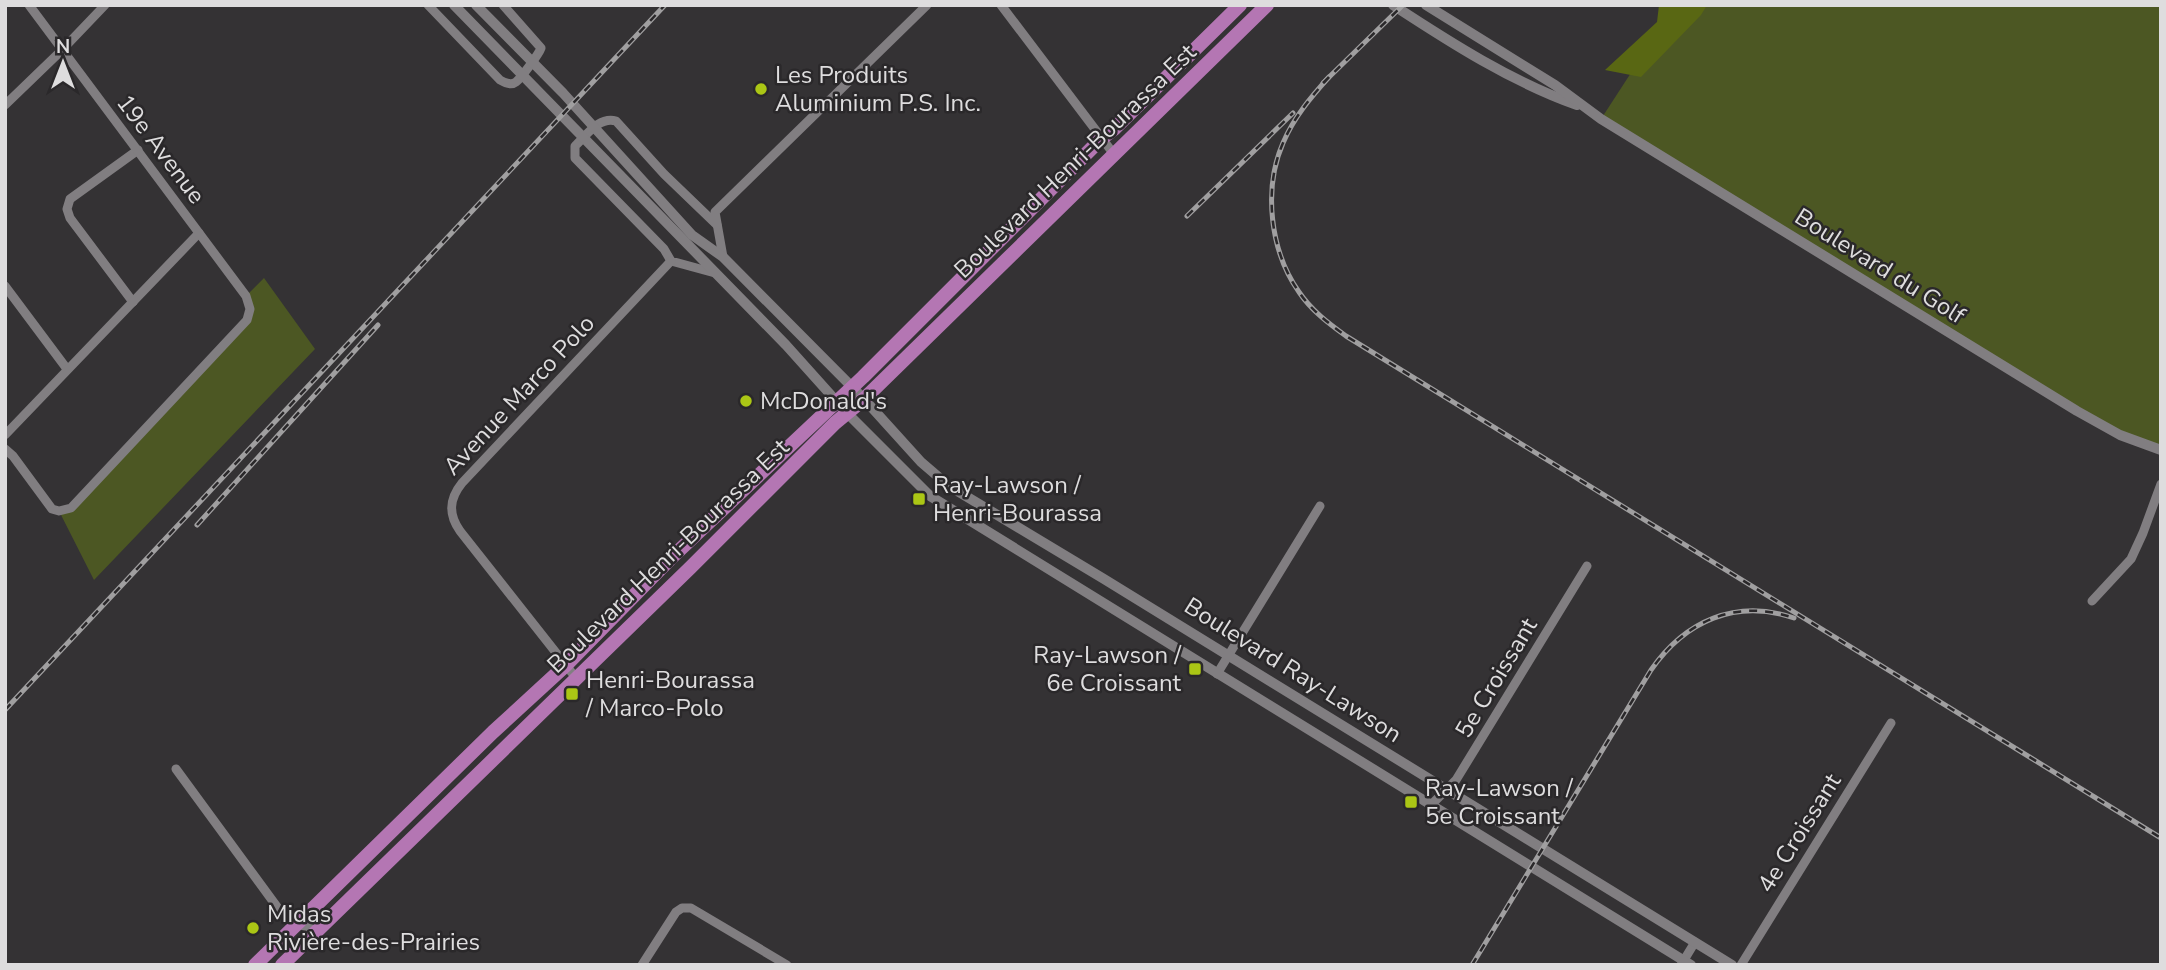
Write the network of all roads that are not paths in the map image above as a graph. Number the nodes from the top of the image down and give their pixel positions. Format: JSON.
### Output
{"nodes":[{"id":1,"x":29,"y":5,"type":"edge"},
{"id":2,"x":105,"y":5,"type":"edge"},
{"id":3,"x":428,"y":5,"type":"edge"},
{"id":4,"x":454,"y":5,"type":"edge"},
{"id":5,"x":476,"y":5,"type":"edge"},
{"id":6,"x":503,"y":5,"type":"edge"},
{"id":7,"x":928,"y":5,"type":"edge"},
{"id":8,"x":1001,"y":5,"type":"edge"},
{"id":9,"x":1240,"y":5,"type":"edge"},
{"id":10,"x":1267,"y":5,"type":"edge"},
{"id":11,"x":1393,"y":5,"type":"edge"},
{"id":12,"x":1426,"y":5,"type":"edge"},
{"id":13,"x":62,"y":50,"type":"junction"},
{"id":14,"x":5,"y":105,"type":"edge"},
{"id":15,"x":1583,"y":108,"type":"junction"},
{"id":16,"x":1101,"y":139,"type":"junction"},
{"id":17,"x":138,"y":150,"type":"junction"},
{"id":18,"x":1113,"y":153,"type":"junction"},
{"id":19,"x":717,"y":225,"type":"junction"},
{"id":20,"x":199,"y":233,"type":"junction"},
{"id":21,"x":690,"y":239,"type":"junction"},
{"id":22,"x":723,"y":257,"type":"junction"},
{"id":23,"x":671,"y":261,"type":"junction"},
{"id":24,"x":715,"y":273,"type":"junction"},
{"id":25,"x":5,"y":286,"type":"edge"},
{"id":26,"x":133,"y":302,"type":"junction"},
{"id":27,"x":67,"y":369,"type":"junction"},
{"id":28,"x":851,"y":387,"type":"junction"},
{"id":29,"x":836,"y":400,"type":"junction"},
{"id":30,"x":864,"y":400,"type":"junction"},
{"id":31,"x":847,"y":413,"type":"junction"},
{"id":32,"x":5,"y":435,"type":"edge"},
{"id":33,"x":5,"y":449,"type":"edge"},
{"id":34,"x":2161,"y":450,"type":"edge"},
{"id":35,"x":2161,"y":484,"type":"edge"},
{"id":36,"x":1320,"y":506,"type":"dead end"},
{"id":37,"x":1587,"y":566,"type":"dead end"},
{"id":38,"x":2092,"y":601,"type":"dead end"},
{"id":39,"x":1196,"y":635,"type":"junction"},
{"id":40,"x":1185,"y":654,"type":"junction"},
{"id":41,"x":1228,"y":656,"type":"junction"},
{"id":42,"x":566,"y":665,"type":"junction"},
{"id":43,"x":1217,"y":674,"type":"junction"},
{"id":44,"x":576,"y":678,"type":"junction"},
{"id":45,"x":1891,"y":723,"type":"dead end"},
{"id":46,"x":176,"y":769,"type":"dead end"},
{"id":47,"x":1446,"y":790,"type":"junction"},
{"id":48,"x":1431,"y":805,"type":"junction"},
{"id":49,"x":298,"y":924,"type":"junction"},
{"id":50,"x":316,"y":930,"type":"junction"},
{"id":51,"x":1695,"y":942,"type":"junction"},
{"id":52,"x":1685,"y":963,"type":"edge"},
{"id":53,"x":255,"y":965,"type":"edge"},
{"id":54,"x":282,"y":965,"type":"edge"},
{"id":55,"x":642,"y":965,"type":"edge"},
{"id":56,"x":787,"y":965,"type":"edge"},
{"id":57,"x":1732,"y":965,"type":"edge"},
{"id":58,"x":1741,"y":965,"type":"edge"}],
"edges":[{"from":1,"to":13,"type":"street","name":"19e Avenue"},
{"from":2,"to":13,"type":"street"},
{"from":3,"to":6,"type":"street"},
{"from":4,"to":21,"type":"street"},
{"from":5,"to":21,"type":"street"},
{"from":7,"to":19,"type":"street"},
{"from":8,"to":16,"type":"street"},
{"from":9,"to":16,"type":"main road","name":"Boulevard Henri-Bourassa Est"},
{"from":10,"to":18,"type":"main road","name":"Boulevard Henri-Bourassa Est"},
{"from":11,"to":15,"type":"street","name":"Boulevard du Golf"},
{"from":12,"to":15,"type":"street","name":"Boulevard du Golf"},
{"from":13,"to":14,"type":"street"},
{"from":13,"to":17,"type":"street","name":"19e Avenue"},
{"from":15,"to":34,"type":"street","name":"Boulevard du Golf"},
{"from":16,"to":18,"type":"street"},
{"from":16,"to":28,"type":"main road","name":"Boulevard Henri-Bourassa Est"},
{"from":17,"to":20,"type":"street","name":"19e Avenue"},
{"from":17,"to":26,"type":"street"},
{"from":18,"to":30,"type":"main road","name":"Boulevard Henri-Bourassa Est"},
{"from":19,"to":22,"type":"street"},
{"from":19,"to":23,"type":"street"},
{"from":20,"to":26,"type":"street"},
{"from":20,"to":33,"type":"street","name":"19e Avenue"},
{"from":21,"to":22,"type":"street","name":"Boulevard Ray-Lawson"},
{"from":21,"to":24,"type":"street","name":"Boulevard Ray-Lawson"},
{"from":22,"to":28,"type":"street","name":"Boulevard Ray-Lawson"},
{"from":23,"to":24,"type":"street"},
{"from":23,"to":42,"type":"street","name":"Avenue Marco Polo"},
{"from":24,"to":29,"type":"street","name":"Boulevard Ray-Lawson"},
{"from":25,"to":27,"type":"street"},
{"from":26,"to":27,"type":"street"},
{"from":27,"to":32,"type":"street"},
{"from":28,"to":29,"type":"main road","name":"Boulevard Henri-Bourassa Est"},
{"from":28,"to":30,"type":"street","name":"Boulevard Ray-Lawson"},
{"from":29,"to":31,"type":"street","name":"Boulevard Ray-Lawson"},
{"from":29,"to":42,"type":"main road","name":"Boulevard Henri-Bourassa Est"},
{"from":30,"to":31,"type":"main road","name":"Boulevard Henri-Bourassa Est"},
{"from":30,"to":39,"type":"street","name":"Boulevard Ray-Lawson"},
{"from":31,"to":40,"type":"street","name":"Boulevard Ray-Lawson"},
{"from":31,"to":44,"type":"main road","name":"Boulevard Henri-Bourassa Est"},
{"from":35,"to":38,"type":"street"},
{"from":36,"to":41,"type":"street"},
{"from":37,"to":47,"type":"street","name":"5e Croissant"},
{"from":39,"to":40,"type":"street"},
{"from":39,"to":41,"type":"street","name":"Boulevard Ray-Lawson"},
{"from":40,"to":43,"type":"street","name":"Boulevard Ray-Lawson"},
{"from":41,"to":43,"type":"street"},
{"from":41,"to":47,"type":"street","name":"Boulevard Ray-Lawson"},
{"from":42,"to":44,"type":"street","name":"Avenue Marco Polo"},
{"from":42,"to":49,"type":"main road","name":"Boulevard Henri-Bourassa Est"},
{"from":43,"to":48,"type":"street","name":"Boulevard Ray-Lawson"},
{"from":44,"to":50,"type":"main road","name":"Boulevard Henri-Bourassa Est"},
{"from":45,"to":58,"type":"street","name":"4e Croissant"},
{"from":46,"to":49,"type":"street"},
{"from":47,"to":48,"type":"street","name":"5e Croissant"},
{"from":47,"to":51,"type":"street","name":"Boulevard Ray-Lawson"},
{"from":48,"to":52,"type":"street","name":"Boulevard Ray-Lawson"},
{"from":49,"to":50,"type":"street"},
{"from":49,"to":53,"type":"main road","name":"Boulevard Henri-Bourassa Est"},
{"from":50,"to":54,"type":"main road","name":"Boulevard Henri-Bourassa Est"},
{"from":51,"to":52,"type":"street"},
{"from":51,"to":57,"type":"street","name":"Boulevard Ray-Lawson"},
{"from":55,"to":56,"type":"street"}]}
